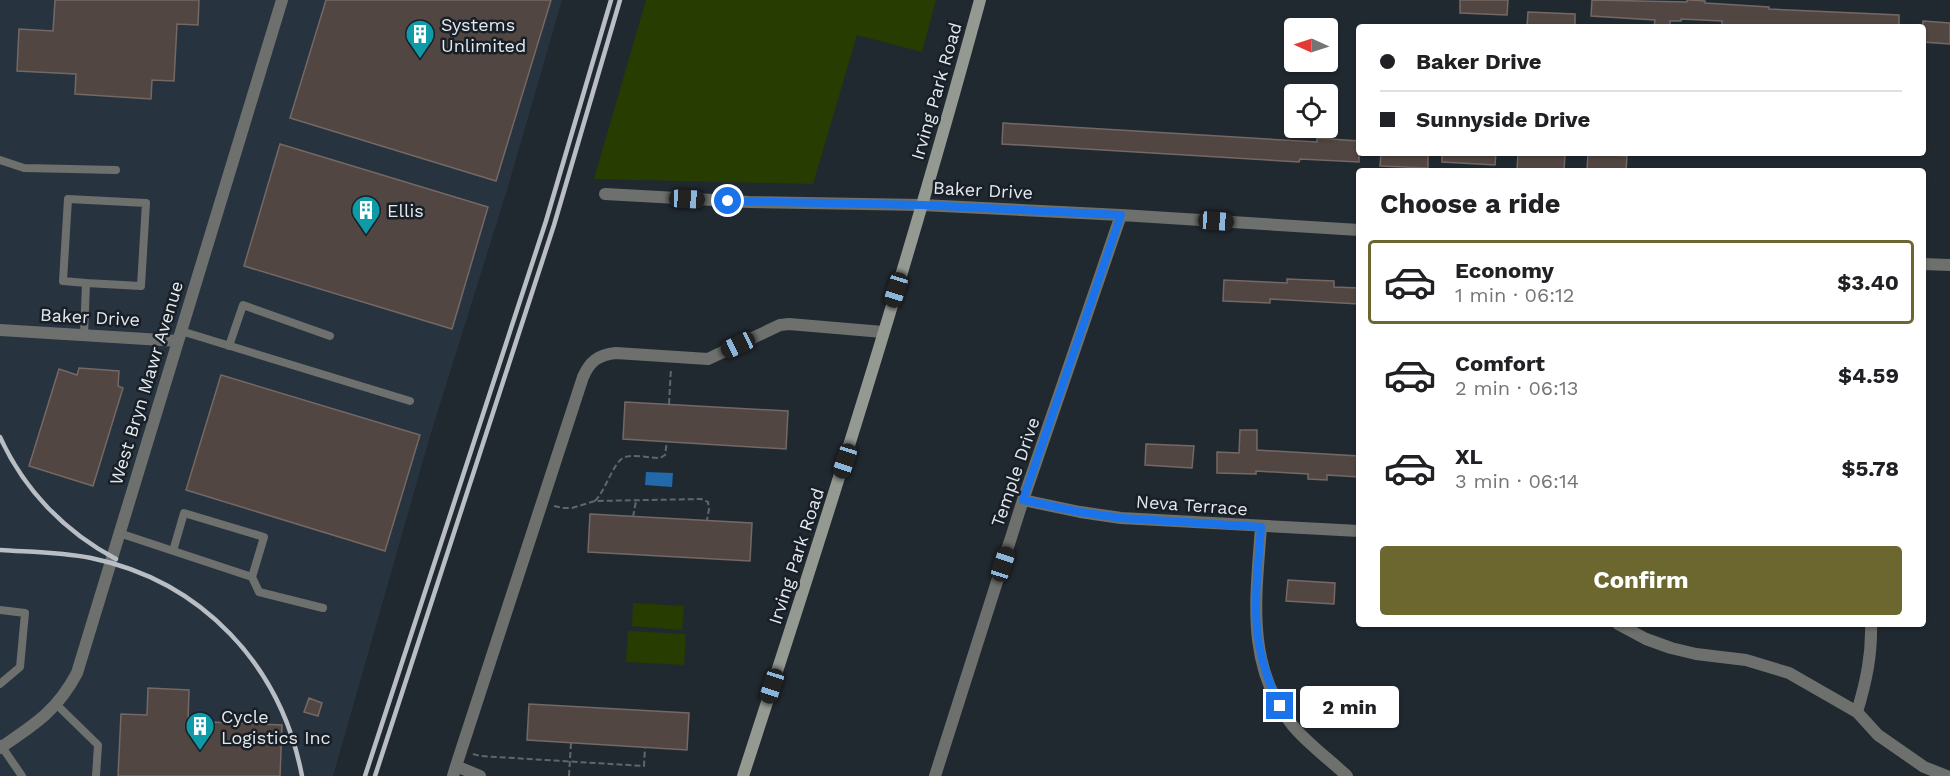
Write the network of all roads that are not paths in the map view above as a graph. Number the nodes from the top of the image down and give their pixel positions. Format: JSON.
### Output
{"nodes":[{"id":1,"x":282,"y":0,"type":"edge"},
{"id":2,"x":980,"y":0,"type":"edge"},
{"id":3,"x":0,"y":160,"type":"edge"},
{"id":4,"x":116,"y":170,"type":"dead end"},
{"id":5,"x":605,"y":194,"type":"dead end"},
{"id":6,"x":922,"y":205,"type":"junction"},
{"id":7,"x":1121,"y":215,"type":"junction"},
{"id":8,"x":1356,"y":230,"type":"edge"},
{"id":9,"x":1926,"y":264,"type":"edge"},
{"id":10,"x":1950,"y":266,"type":"edge"},
{"id":11,"x":86,"y":283,"type":"junction"},
{"id":12,"x":0,"y":330,"type":"edge"},
{"id":13,"x":883,"y":332,"type":"junction"},
{"id":14,"x":84,"y":335,"type":"junction"},
{"id":15,"x":180,"y":336,"type":"junction"},
{"id":16,"x":330,"y":336,"type":"dead end"},
{"id":17,"x":229,"y":346,"type":"junction"},
{"id":18,"x":410,"y":401,"type":"dead end"},
{"id":19,"x":1023,"y":500,"type":"junction"},
{"id":20,"x":1261,"y":527,"type":"junction"},
{"id":21,"x":1356,"y":531,"type":"edge"},
{"id":22,"x":119,"y":533,"type":"junction"},
{"id":23,"x":173,"y":551,"type":"junction"},
{"id":24,"x":252,"y":577,"type":"junction"},
{"id":25,"x":323,"y":608,"type":"dead end"},
{"id":26,"x":0,"y":610,"type":"edge"},
{"id":27,"x":1624,"y":627,"type":"edge"},
{"id":28,"x":1871,"y":627,"type":"edge"},
{"id":29,"x":0,"y":684,"type":"edge"},
{"id":30,"x":56,"y":704,"type":"junction"},
{"id":31,"x":1857,"y":712,"type":"junction"},
{"id":32,"x":0,"y":746,"type":"edge"},
{"id":33,"x":454,"y":771,"type":"edge"},
{"id":34,"x":22,"y":776,"type":"edge"},
{"id":35,"x":96,"y":776,"type":"edge"},
{"id":36,"x":480,"y":776,"type":"edge"},
{"id":37,"x":743,"y":776,"type":"edge"},
{"id":38,"x":935,"y":776,"type":"edge"},
{"id":39,"x":1347,"y":776,"type":"edge"},
{"id":40,"x":1947,"y":776,"type":"edge"}],
"edges":[{"from":1,"to":15,"type":"street","name":"West Bryn Mawr Avenue"},
{"from":2,"to":6,"type":"main road","name":"Irving Park Road"},
{"from":3,"to":4,"type":"lane"},
{"from":5,"to":6,"type":"street","name":"Baker Drive"},
{"from":6,"to":7,"type":"street","name":"Baker Drive"},
{"from":6,"to":13,"type":"main road","name":"Irving Park Road"},
{"from":7,"to":8,"type":"street","name":"Baker Drive"},
{"from":7,"to":19,"type":"street","name":"Temple Drive"},
{"from":9,"to":10,"type":"street"},
{"from":11,"to":11,"type":"lane"},
{"from":11,"to":14,"type":"lane"},
{"from":12,"to":14,"type":"street","name":"Baker Drive"},
{"from":13,"to":33,"type":"street"},
{"from":13,"to":37,"type":"main road","name":"Irving Park Road"},
{"from":14,"to":15,"type":"street","name":"Baker Drive"},
{"from":15,"to":17,"type":"lane"},
{"from":15,"to":22,"type":"street","name":"West Bryn Mawr Avenue"},
{"from":16,"to":17,"type":"lane"},
{"from":17,"to":18,"type":"lane"},
{"from":19,"to":20,"type":"street","name":"Neva Terrace"},
{"from":19,"to":38,"type":"street","name":"Temple Drive"},
{"from":20,"to":21,"type":"street","name":"Neva Terrace"},
{"from":20,"to":39,"type":"street"},
{"from":22,"to":23,"type":"lane"},
{"from":22,"to":30,"type":"street","name":"West Bryn Mawr Avenue"},
{"from":23,"to":24,"type":"lane"},
{"from":23,"to":24,"type":"lane"},
{"from":24,"to":25,"type":"lane"},
{"from":26,"to":29,"type":"lane"},
{"from":27,"to":31,"type":"street"},
{"from":28,"to":31,"type":"street"},
{"from":30,"to":32,"type":"street","name":"West Bryn Mawr Avenue"},
{"from":30,"to":35,"type":"lane"},
{"from":31,"to":40,"type":"street"},
{"from":32,"to":34,"type":"lane"},
{"from":33,"to":36,"type":"street"}]}
